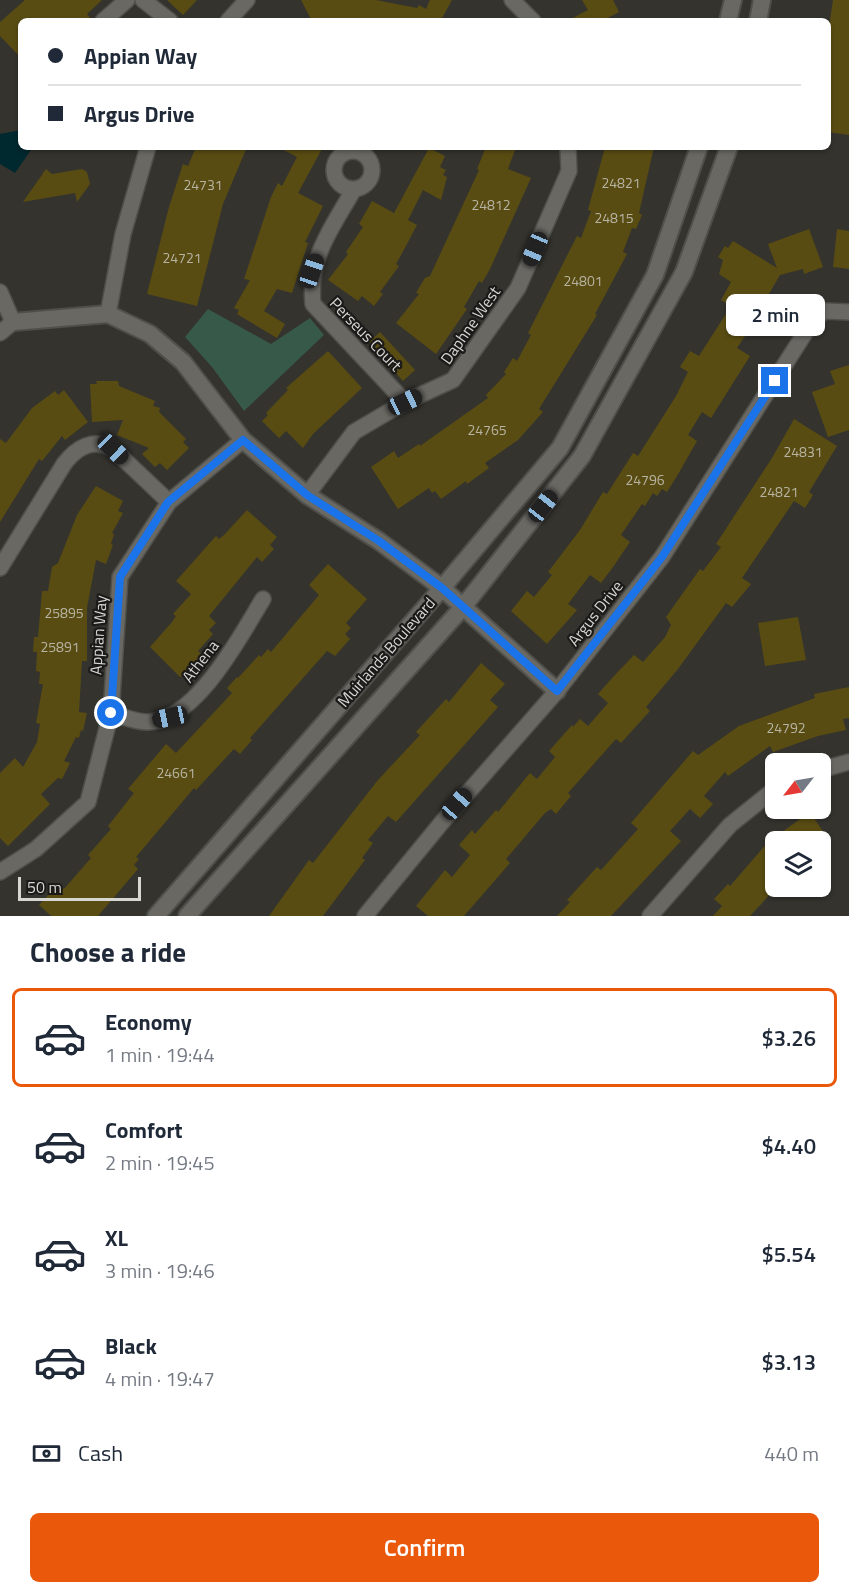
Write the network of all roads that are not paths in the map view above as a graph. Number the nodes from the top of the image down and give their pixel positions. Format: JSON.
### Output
{"nodes":[{"id":1,"x":127,"y":0,"type":"edge"},
{"id":2,"x":143,"y":0,"type":"edge"},
{"id":3,"x":247,"y":0,"type":"edge"},
{"id":4,"x":512,"y":0,"type":"edge"},
{"id":5,"x":733,"y":0,"type":"edge"},
{"id":6,"x":762,"y":0,"type":"edge"},
{"id":7,"x":106,"y":18,"type":"edge"},
{"id":8,"x":166,"y":18,"type":"edge"},
{"id":9,"x":231,"y":18,"type":"edge"},
{"id":10,"x":530,"y":18,"type":"edge"},
{"id":11,"x":729,"y":18,"type":"edge"},
{"id":12,"x":759,"y":18,"type":"edge"},
{"id":13,"x":147,"y":150,"type":"edge"},
{"id":14,"x":568,"y":150,"type":"edge"},
{"id":15,"x":698,"y":150,"type":"edge"},
{"id":16,"x":728,"y":150,"type":"edge"},
{"id":17,"x":354,"y":189,"type":"dead end"},
{"id":18,"x":0,"y":292,"type":"edge"},
{"id":19,"x":849,"y":312,"type":"edge"},
{"id":20,"x":108,"y":314,"type":"junction"},
{"id":21,"x":6,"y":328,"type":"edge"},
{"id":22,"x":405,"y":402,"type":"junction"},
{"id":23,"x":243,"y":440,"type":"junction"},
{"id":24,"x":307,"y":495,"type":"junction"},
{"id":25,"x":168,"y":502,"type":"junction"},
{"id":26,"x":0,"y":568,"type":"edge"},
{"id":27,"x":442,"y":588,"type":"junction"},
{"id":28,"x":263,"y":599,"type":"dead end"},
{"id":29,"x":463,"y":607,"type":"junction"},
{"id":30,"x":557,"y":691,"type":"junction"},
{"id":31,"x":111,"y":713,"type":"junction"},
{"id":32,"x":849,"y":762,"type":"edge"},
{"id":33,"x":831,"y":767,"type":"edge"},
{"id":34,"x":765,"y":797,"type":"edge"},
{"id":35,"x":0,"y":872,"type":"edge"},
{"id":36,"x":156,"y":916,"type":"edge"},
{"id":37,"x":187,"y":916,"type":"edge"},
{"id":38,"x":365,"y":916,"type":"edge"},
{"id":39,"x":650,"y":916,"type":"edge"}],
"edges":[{"from":1,"to":7,"type":"street"},
{"from":2,"to":8,"type":"street"},
{"from":3,"to":9,"type":"street"},
{"from":4,"to":10,"type":"street"},
{"from":5,"to":11,"type":"main road"},
{"from":6,"to":12,"type":"main road"},
{"from":13,"to":20,"type":"street"},
{"from":14,"to":22,"type":"street","name":"Daphne West"},
{"from":15,"to":27,"type":"main road","name":"Muirlands Boulevard"},
{"from":16,"to":29,"type":"main road","name":"Muirlands Boulevard"},
{"from":17,"to":22,"type":"street","name":"Perseus Court"},
{"from":18,"to":21,"type":"street"},
{"from":19,"to":30,"type":"street","name":"Argus Drive"},
{"from":20,"to":21,"type":"main road"},
{"from":20,"to":23,"type":"main road"},
{"from":22,"to":24,"type":"street","name":"Daphne West"},
{"from":23,"to":24,"type":"main road"},
{"from":23,"to":25,"type":"street","name":"Appian Way"},
{"from":24,"to":27,"type":"main road"},
{"from":25,"to":26,"type":"street"},
{"from":25,"to":31,"type":"street","name":"Appian Way"},
{"from":27,"to":29,"type":"main road"},
{"from":27,"to":36,"type":"main road","name":"Muirlands Boulevard"},
{"from":28,"to":31,"type":"street","name":"Athena"},
{"from":29,"to":30,"type":"main road"},
{"from":29,"to":37,"type":"main road","name":"Muirlands Boulevard"},
{"from":30,"to":38,"type":"street","name":"Argus Drive"},
{"from":31,"to":35,"type":"street","name":"Appian Way"},
{"from":32,"to":33,"type":"street"},
{"from":34,"to":39,"type":"street"}]}
